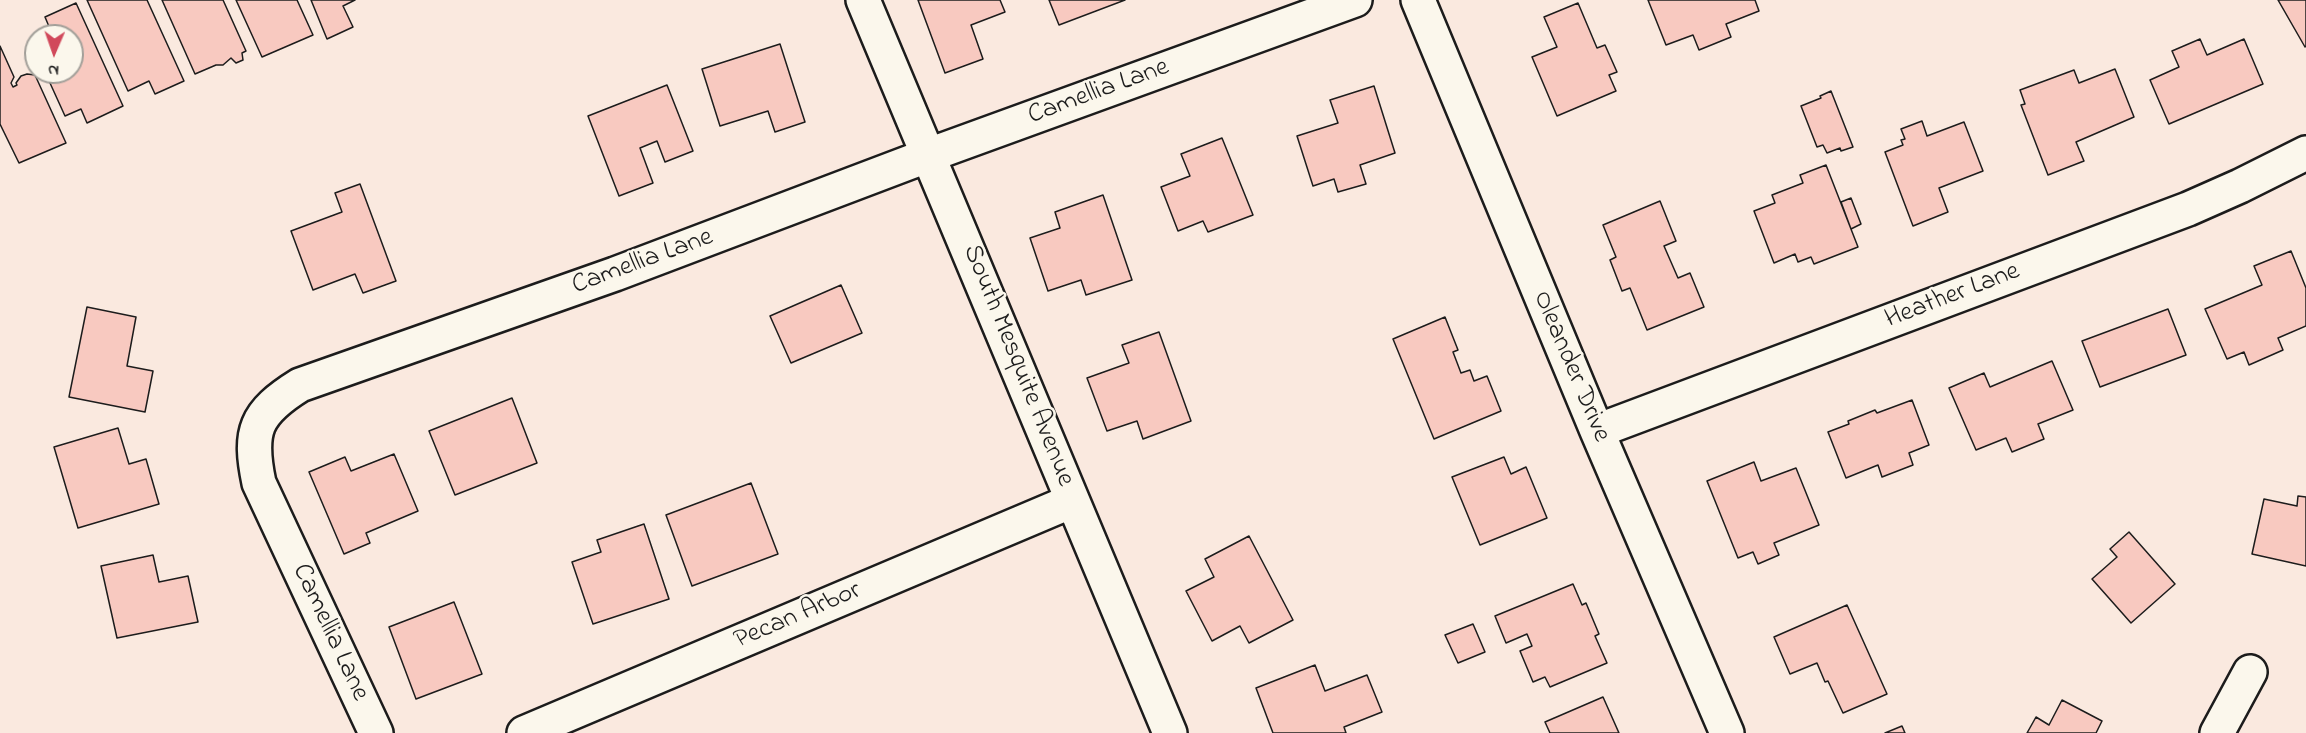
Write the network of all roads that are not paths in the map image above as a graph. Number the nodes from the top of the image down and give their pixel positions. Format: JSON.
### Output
{"nodes":[{"id":1,"x":863,"y":0,"type":"edge"},
{"id":2,"x":1355,"y":0,"type":"edge"},
{"id":3,"x":1418,"y":0,"type":"edge"},
{"id":4,"x":2306,"y":153,"type":"edge"},
{"id":5,"x":929,"y":155,"type":"junction"},
{"id":6,"x":1596,"y":431,"type":"junction"},
{"id":7,"x":1072,"y":501,"type":"junction"},
{"id":8,"x":2250,"y":672,"type":"dead end"},
{"id":9,"x":376,"y":733,"type":"edge"},
{"id":10,"x":524,"y":733,"type":"edge"},
{"id":11,"x":1170,"y":733,"type":"edge"},
{"id":12,"x":1727,"y":733,"type":"edge"},
{"id":13,"x":2217,"y":733,"type":"edge"}],
"edges":[{"from":1,"to":5,"type":"street","name":"South Mesquite Avenue"},
{"from":2,"to":5,"type":"street","name":"Camellia Lane"},
{"from":3,"to":6,"type":"street","name":"Oleander Drive"},
{"from":4,"to":6,"type":"street","name":"Heather Lane"},
{"from":5,"to":7,"type":"street","name":"South Mesquite Avenue"},
{"from":5,"to":9,"type":"street","name":"Camellia Lane"},
{"from":6,"to":12,"type":"street","name":"Oleander Drive"},
{"from":7,"to":10,"type":"street","name":"Pecan Arbor"},
{"from":7,"to":11,"type":"street","name":"South Mesquite Avenue"},
{"from":8,"to":13,"type":"street"}]}
